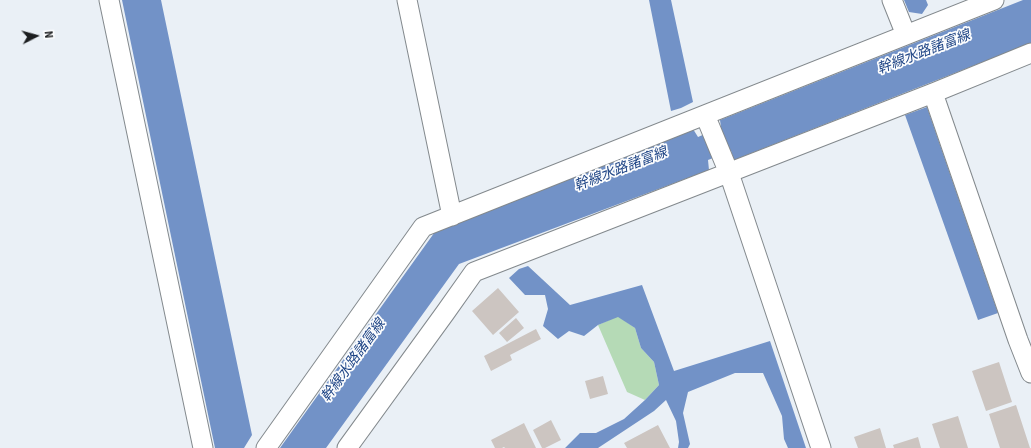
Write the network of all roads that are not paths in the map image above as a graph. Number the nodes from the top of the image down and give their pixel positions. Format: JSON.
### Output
{"nodes":[{"id":1,"x":109,"y":0,"type":"edge"},
{"id":2,"x":407,"y":0,"type":"edge"},
{"id":3,"x":892,"y":0,"type":"edge"},
{"id":4,"x":994,"y":0,"type":"edge"},
{"id":5,"x":906,"y":35,"type":"junction"},
{"id":6,"x":1031,"y":53,"type":"edge"},
{"id":7,"x":933,"y":93,"type":"junction"},
{"id":8,"x":707,"y":122,"type":"junction"},
{"id":9,"x":725,"y":165,"type":"junction"},
{"id":10,"x":452,"y":216,"type":"junction"},
{"id":11,"x":1031,"y":373,"type":"edge"},
{"id":12,"x":203,"y":448,"type":"edge"},
{"id":13,"x":266,"y":448,"type":"edge"},
{"id":14,"x":347,"y":448,"type":"edge"},
{"id":15,"x":821,"y":448,"type":"edge"}],
"edges":[{"from":1,"to":12,"type":"street"},
{"from":2,"to":10,"type":"street"},
{"from":3,"to":5,"type":"street"},
{"from":4,"to":5,"type":"street"},
{"from":5,"to":8,"type":"street"},
{"from":6,"to":7,"type":"street"},
{"from":7,"to":9,"type":"street"},
{"from":7,"to":11,"type":"street"},
{"from":8,"to":9,"type":"street"},
{"from":8,"to":10,"type":"street"},
{"from":9,"to":14,"type":"street"},
{"from":9,"to":15,"type":"street"},
{"from":10,"to":13,"type":"street"}]}
